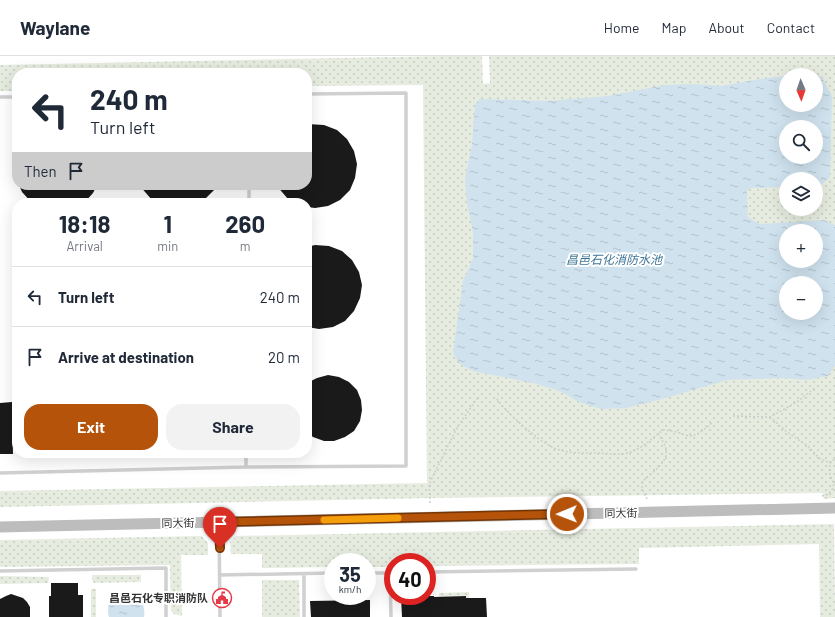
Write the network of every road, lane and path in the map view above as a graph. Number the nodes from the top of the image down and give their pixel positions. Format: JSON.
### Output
{"nodes":[{"id":1,"x":312,"y":94,"type":"edge"},
{"id":2,"x":0,"y":97,"type":"edge"},
{"id":3,"x":12,"y":97,"type":"edge"},
{"id":4,"x":816,"y":387,"type":"dead end"},
{"id":5,"x":479,"y":396,"type":"dead end"},
{"id":6,"x":497,"y":399,"type":"dead end"},
{"id":7,"x":733,"y":416,"type":"dead end"},
{"id":8,"x":770,"y":417,"type":"junction"},
{"id":9,"x":712,"y":423,"type":"dead end"},
{"id":10,"x":658,"y":434,"type":"junction"},
{"id":11,"x":246,"y":458,"type":"edge"},
{"id":12,"x":835,"y":460,"type":"edge"},
{"id":13,"x":830,"y":463,"type":"junction"},
{"id":14,"x":246,"y":467,"type":"junction"},
{"id":15,"x":0,"y":473,"type":"edge"},
{"id":16,"x":822,"y":496,"type":"dead end"},
{"id":17,"x":648,"y":499,"type":"dead end"},
{"id":18,"x":430,"y":503,"type":"dead end"},
{"id":19,"x":835,"y":508,"type":"edge"},
{"id":20,"x":219,"y":522,"type":"junction"},
{"id":21,"x":0,"y":527,"type":"edge"},
{"id":22,"x":636,"y":570,"type":"dead end"},
{"id":23,"x":0,"y":571,"type":"edge"},
{"id":24,"x":436,"y":572,"type":"edge"},
{"id":25,"x":324,"y":573,"type":"edge"},
{"id":26,"x":304,"y":574,"type":"junction"},
{"id":27,"x":220,"y":575,"type":"junction"},
{"id":28,"x":391,"y":605,"type":"edge"},
{"id":29,"x":166,"y":617,"type":"edge"},
{"id":30,"x":220,"y":617,"type":"edge"},
{"id":31,"x":304,"y":617,"type":"edge"},
{"id":32,"x":391,"y":617,"type":"edge"}],
"edges":[{"from":1,"to":14,"type":"lane"},
{"from":2,"to":3,"type":"lane"},
{"from":4,"to":8,"type":"path"},
{"from":5,"to":18,"type":"path"},
{"from":6,"to":10,"type":"path"},
{"from":7,"to":8,"type":"path"},
{"from":8,"to":13,"type":"path"},
{"from":9,"to":10,"type":"path"},
{"from":10,"to":17,"type":"path"},
{"from":11,"to":14,"type":"lane"},
{"from":12,"to":13,"type":"path"},
{"from":13,"to":16,"type":"path"},
{"from":14,"to":15,"type":"lane"},
{"from":19,"to":20,"type":"street","name":"同大街"},
{"from":20,"to":21,"type":"street","name":"同大街"},
{"from":20,"to":27,"type":"lane"},
{"from":22,"to":24,"type":"lane"},
{"from":23,"to":29,"type":"lane"},
{"from":25,"to":26,"type":"lane"},
{"from":26,"to":27,"type":"lane"},
{"from":26,"to":31,"type":"lane"},
{"from":27,"to":30,"type":"lane"},
{"from":28,"to":32,"type":"lane"}]}
